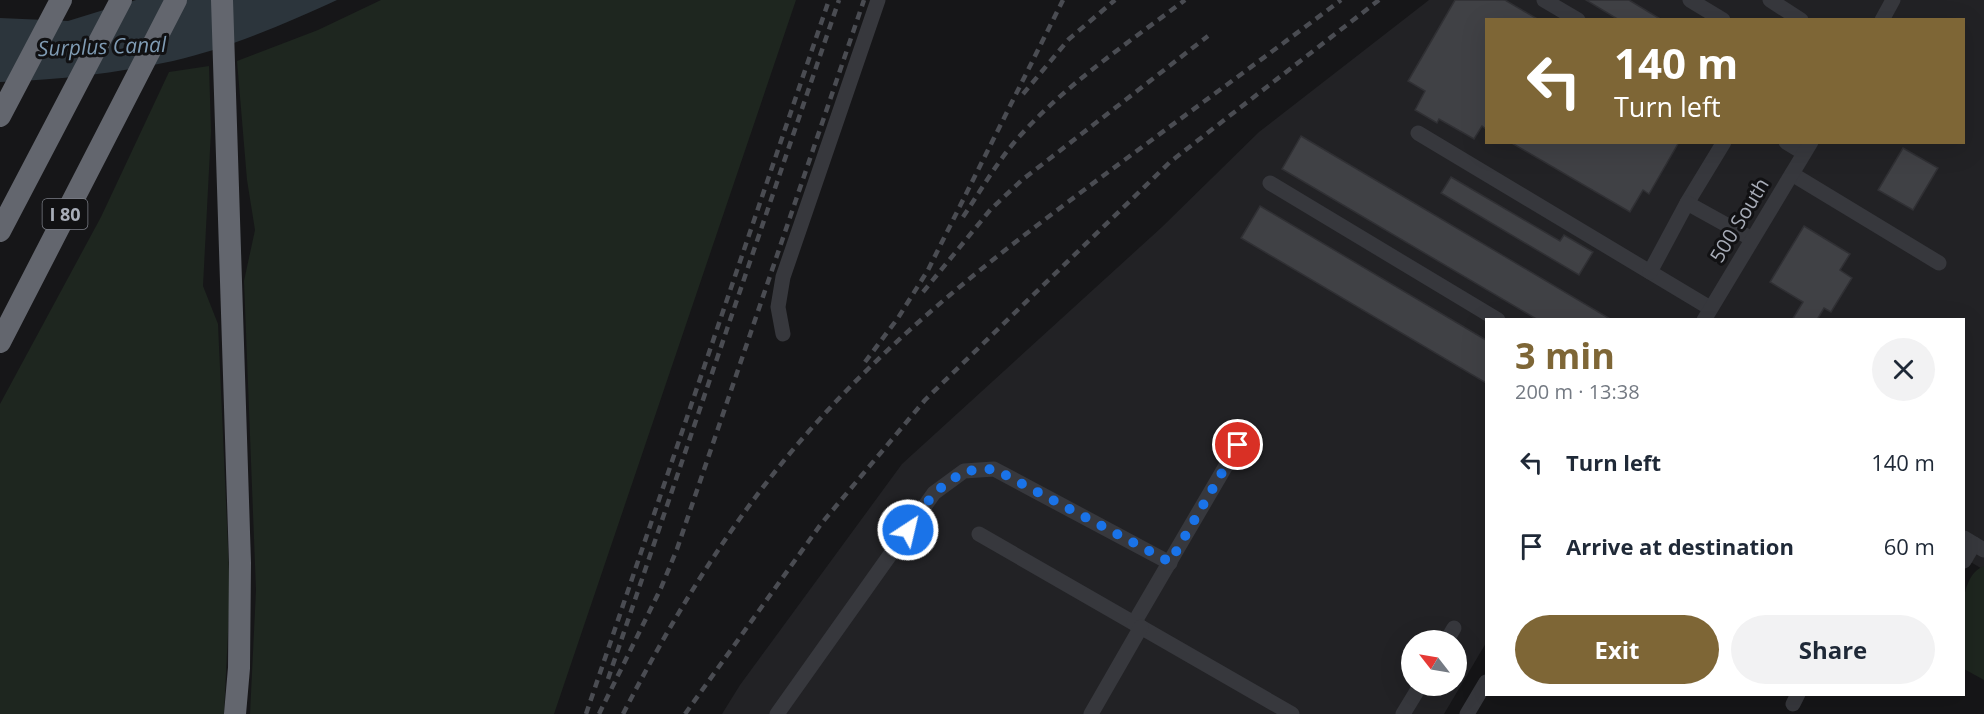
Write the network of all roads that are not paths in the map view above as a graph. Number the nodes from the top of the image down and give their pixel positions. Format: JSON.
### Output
{"nodes":[{"id":1,"x":61,"y":0,"type":"edge"},
{"id":2,"x":121,"y":0,"type":"edge"},
{"id":3,"x":176,"y":0,"type":"edge"},
{"id":4,"x":222,"y":0,"type":"edge"},
{"id":5,"x":878,"y":0,"type":"edge"},
{"id":6,"x":1544,"y":0,"type":"edge"},
{"id":7,"x":1690,"y":0,"type":"edge"},
{"id":8,"x":1770,"y":0,"type":"edge"},
{"id":9,"x":1893,"y":0,"type":"edge"},
{"id":10,"x":1575,"y":18,"type":"edge"},
{"id":11,"x":1720,"y":18,"type":"edge"},
{"id":12,"x":1798,"y":18,"type":"edge"},
{"id":13,"x":1883,"y":18,"type":"edge"},
{"id":14,"x":3,"y":110,"type":"edge"},
{"id":15,"x":1418,"y":133,"type":"dead end"},
{"id":16,"x":1723,"y":144,"type":"edge"},
{"id":17,"x":1793,"y":144,"type":"edge"},
{"id":18,"x":1808,"y":148,"type":"edge"},
{"id":19,"x":1792,"y":174,"type":"junction"},
{"id":20,"x":1270,"y":183,"type":"dead end"},
{"id":21,"x":1687,"y":203,"type":"junction"},
{"id":22,"x":0,"y":231,"type":"edge"},
{"id":23,"x":1752,"y":239,"type":"junction"},
{"id":24,"x":1939,"y":263,"type":"dead end"},
{"id":25,"x":1650,"y":272,"type":"junction"},
{"id":26,"x":1707,"y":314,"type":"edge"},
{"id":27,"x":1495,"y":318,"type":"edge"},
{"id":28,"x":783,"y":334,"type":"dead end"},
{"id":29,"x":0,"y":342,"type":"edge"},
{"id":30,"x":1238,"y":445,"type":"dead end"},
{"id":31,"x":979,"y":534,"type":"dead end"},
{"id":32,"x":1974,"y":544,"type":"edge"},
{"id":33,"x":1965,"y":559,"type":"edge"},
{"id":34,"x":1170,"y":562,"type":"junction"},
{"id":35,"x":1138,"y":625,"type":"junction"},
{"id":36,"x":1485,"y":684,"type":"edge"},
{"id":37,"x":1414,"y":696,"type":"edge"},
{"id":38,"x":235,"y":714,"type":"edge"},
{"id":39,"x":777,"y":714,"type":"edge"},
{"id":40,"x":1090,"y":714,"type":"edge"},
{"id":41,"x":1292,"y":714,"type":"edge"},
{"id":42,"x":1403,"y":714,"type":"edge"},
{"id":43,"x":1467,"y":714,"type":"edge"}],
"edges":[{"from":1,"to":14,"type":"highway"},
{"from":2,"to":22,"type":"highway","number":"I 80"},
{"from":3,"to":29,"type":"highway","number":"I 80"},
{"from":4,"to":38,"type":"highway"},
{"from":5,"to":28,"type":"street"},
{"from":6,"to":10,"type":"street"},
{"from":7,"to":11,"type":"street"},
{"from":8,"to":12,"type":"street"},
{"from":9,"to":13,"type":"street"},
{"from":15,"to":25,"type":"street"},
{"from":16,"to":21,"type":"street"},
{"from":17,"to":18,"type":"street"},
{"from":18,"to":19,"type":"street","name":"500 South"},
{"from":19,"to":23,"type":"street","name":"500 South"},
{"from":19,"to":24,"type":"street"},
{"from":20,"to":27,"type":"street"},
{"from":21,"to":23,"type":"street"},
{"from":21,"to":25,"type":"street"},
{"from":23,"to":26,"type":"street","name":"500 South"},
{"from":25,"to":26,"type":"street"},
{"from":30,"to":34,"type":"street"},
{"from":31,"to":35,"type":"street"},
{"from":32,"to":33,"type":"street"},
{"from":34,"to":35,"type":"street"},
{"from":34,"to":39,"type":"street"},
{"from":35,"to":40,"type":"street"},
{"from":35,"to":41,"type":"street"},
{"from":36,"to":43,"type":"street"},
{"from":37,"to":42,"type":"street"}]}
